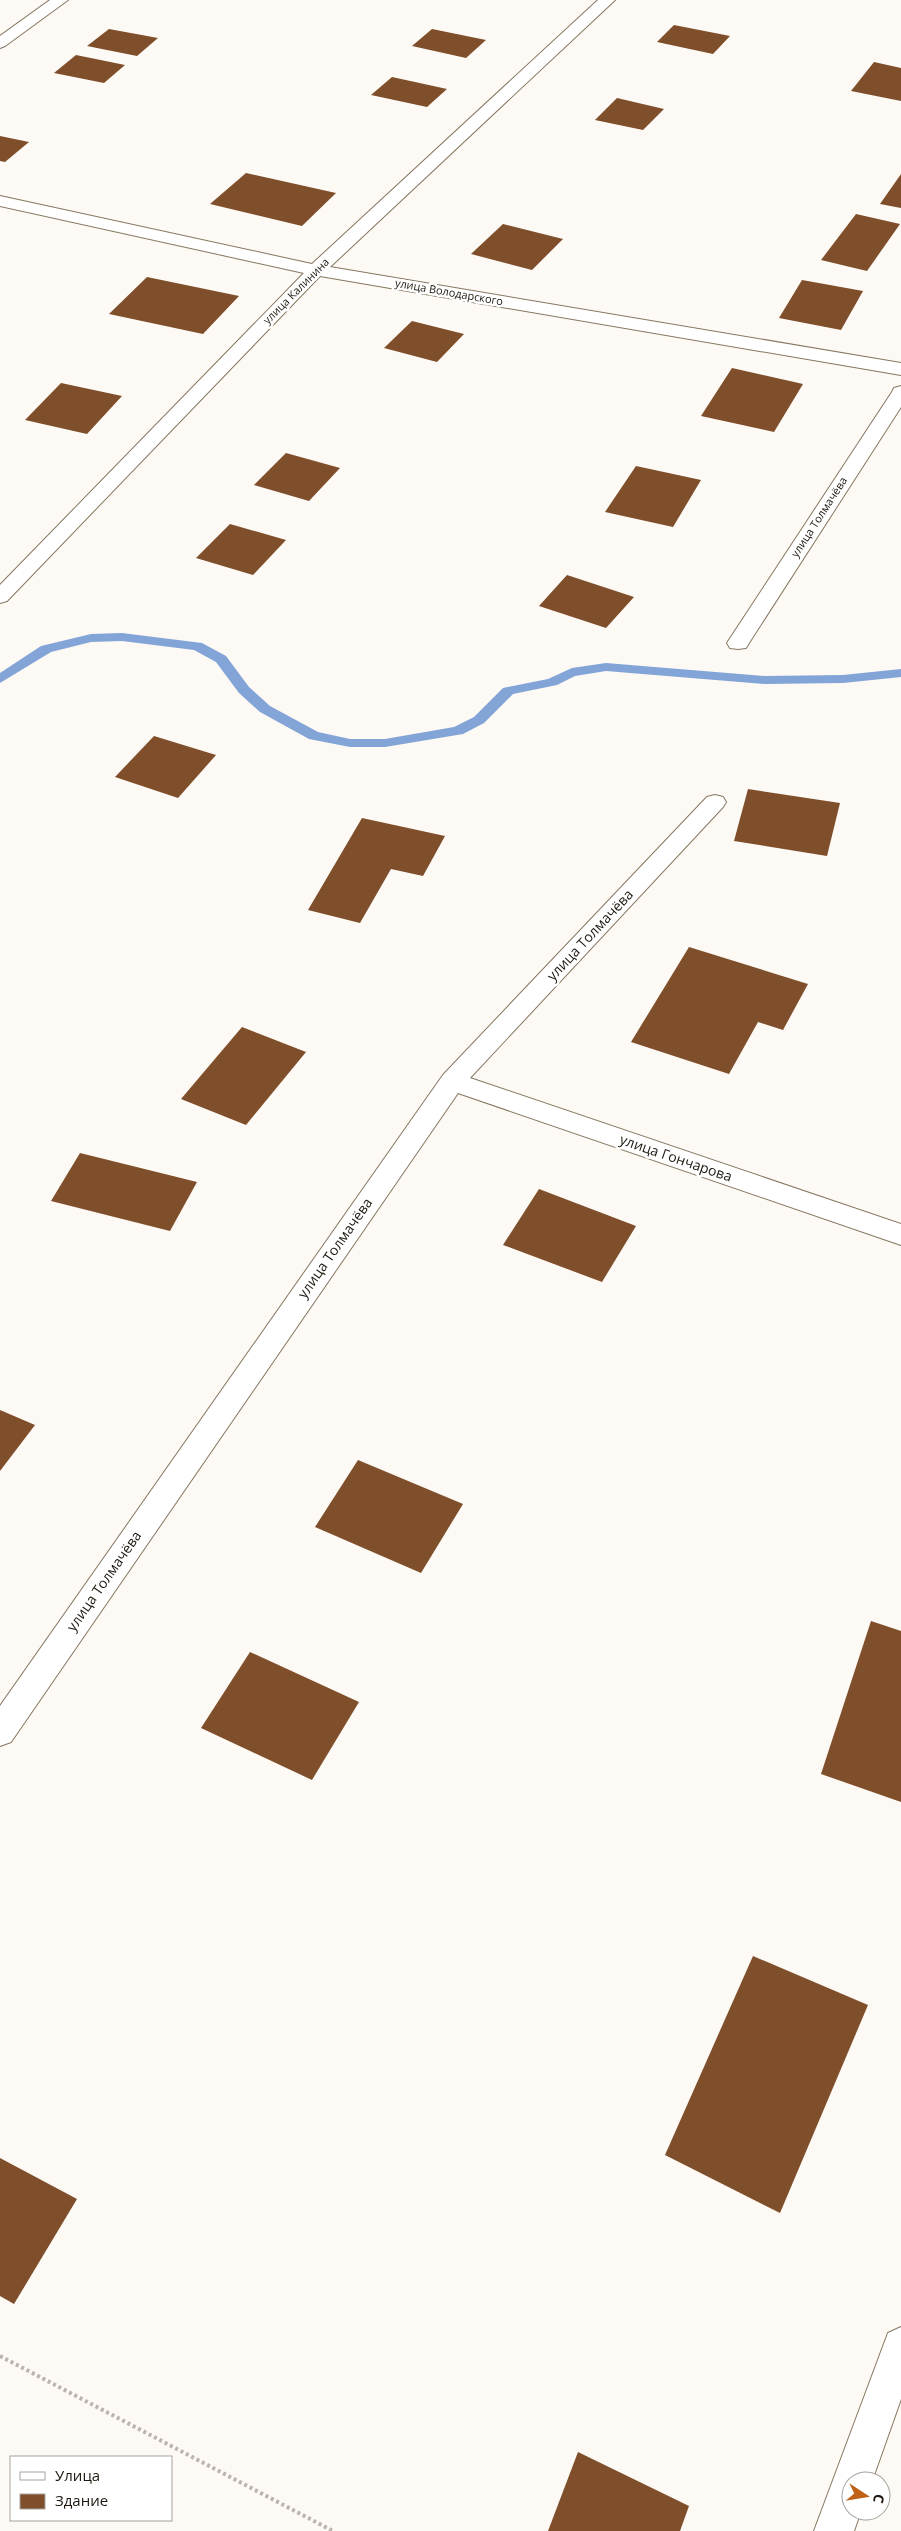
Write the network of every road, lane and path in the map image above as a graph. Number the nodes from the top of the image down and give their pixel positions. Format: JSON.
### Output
{"nodes":[{"id":1,"x":60,"y":0,"type":"edge"},
{"id":2,"x":607,"y":0,"type":"edge"},
{"id":3,"x":0,"y":43,"type":"edge"},
{"id":4,"x":0,"y":201,"type":"edge"},
{"id":5,"x":316,"y":270,"type":"junction"},
{"id":6,"x":901,"y":369,"type":"edge"},
{"id":7,"x":901,"y":392,"type":"edge"},
{"id":8,"x":0,"y":597,"type":"edge"},
{"id":9,"x":738,"y":643,"type":"dead end"},
{"id":10,"x":715,"y":802,"type":"dead end"},
{"id":11,"x":452,"y":1081,"type":"junction"},
{"id":12,"x":901,"y":1234,"type":"edge"},
{"id":13,"x":0,"y":1732,"type":"edge"},
{"id":14,"x":901,"y":2346,"type":"edge"},
{"id":15,"x":0,"y":2356,"type":"edge"},
{"id":16,"x":855,"y":2471,"type":"edge"},
{"id":17,"x":841,"y":2511,"type":"edge"},
{"id":18,"x":333,"y":2531,"type":"edge"},
{"id":19,"x":834,"y":2531,"type":"edge"}],
"edges":[{"from":1,"to":3,"type":"street"},
{"from":2,"to":5,"type":"street","name":"улица Калинина"},
{"from":4,"to":5,"type":"street","name":"улица Володарского"},
{"from":5,"to":6,"type":"street","name":"улица Володарского"},
{"from":5,"to":8,"type":"street","name":"улица Калинина"},
{"from":7,"to":9,"type":"street","name":"улица Толмачёва"},
{"from":10,"to":11,"type":"street","name":"улица Толмачёва"},
{"from":11,"to":12,"type":"street","name":"улица Гончарова"},
{"from":11,"to":13,"type":"street","name":"улица Толмачёва"},
{"from":14,"to":16,"type":"street"},
{"from":15,"to":18,"type":"path"},
{"from":17,"to":19,"type":"street"}]}
